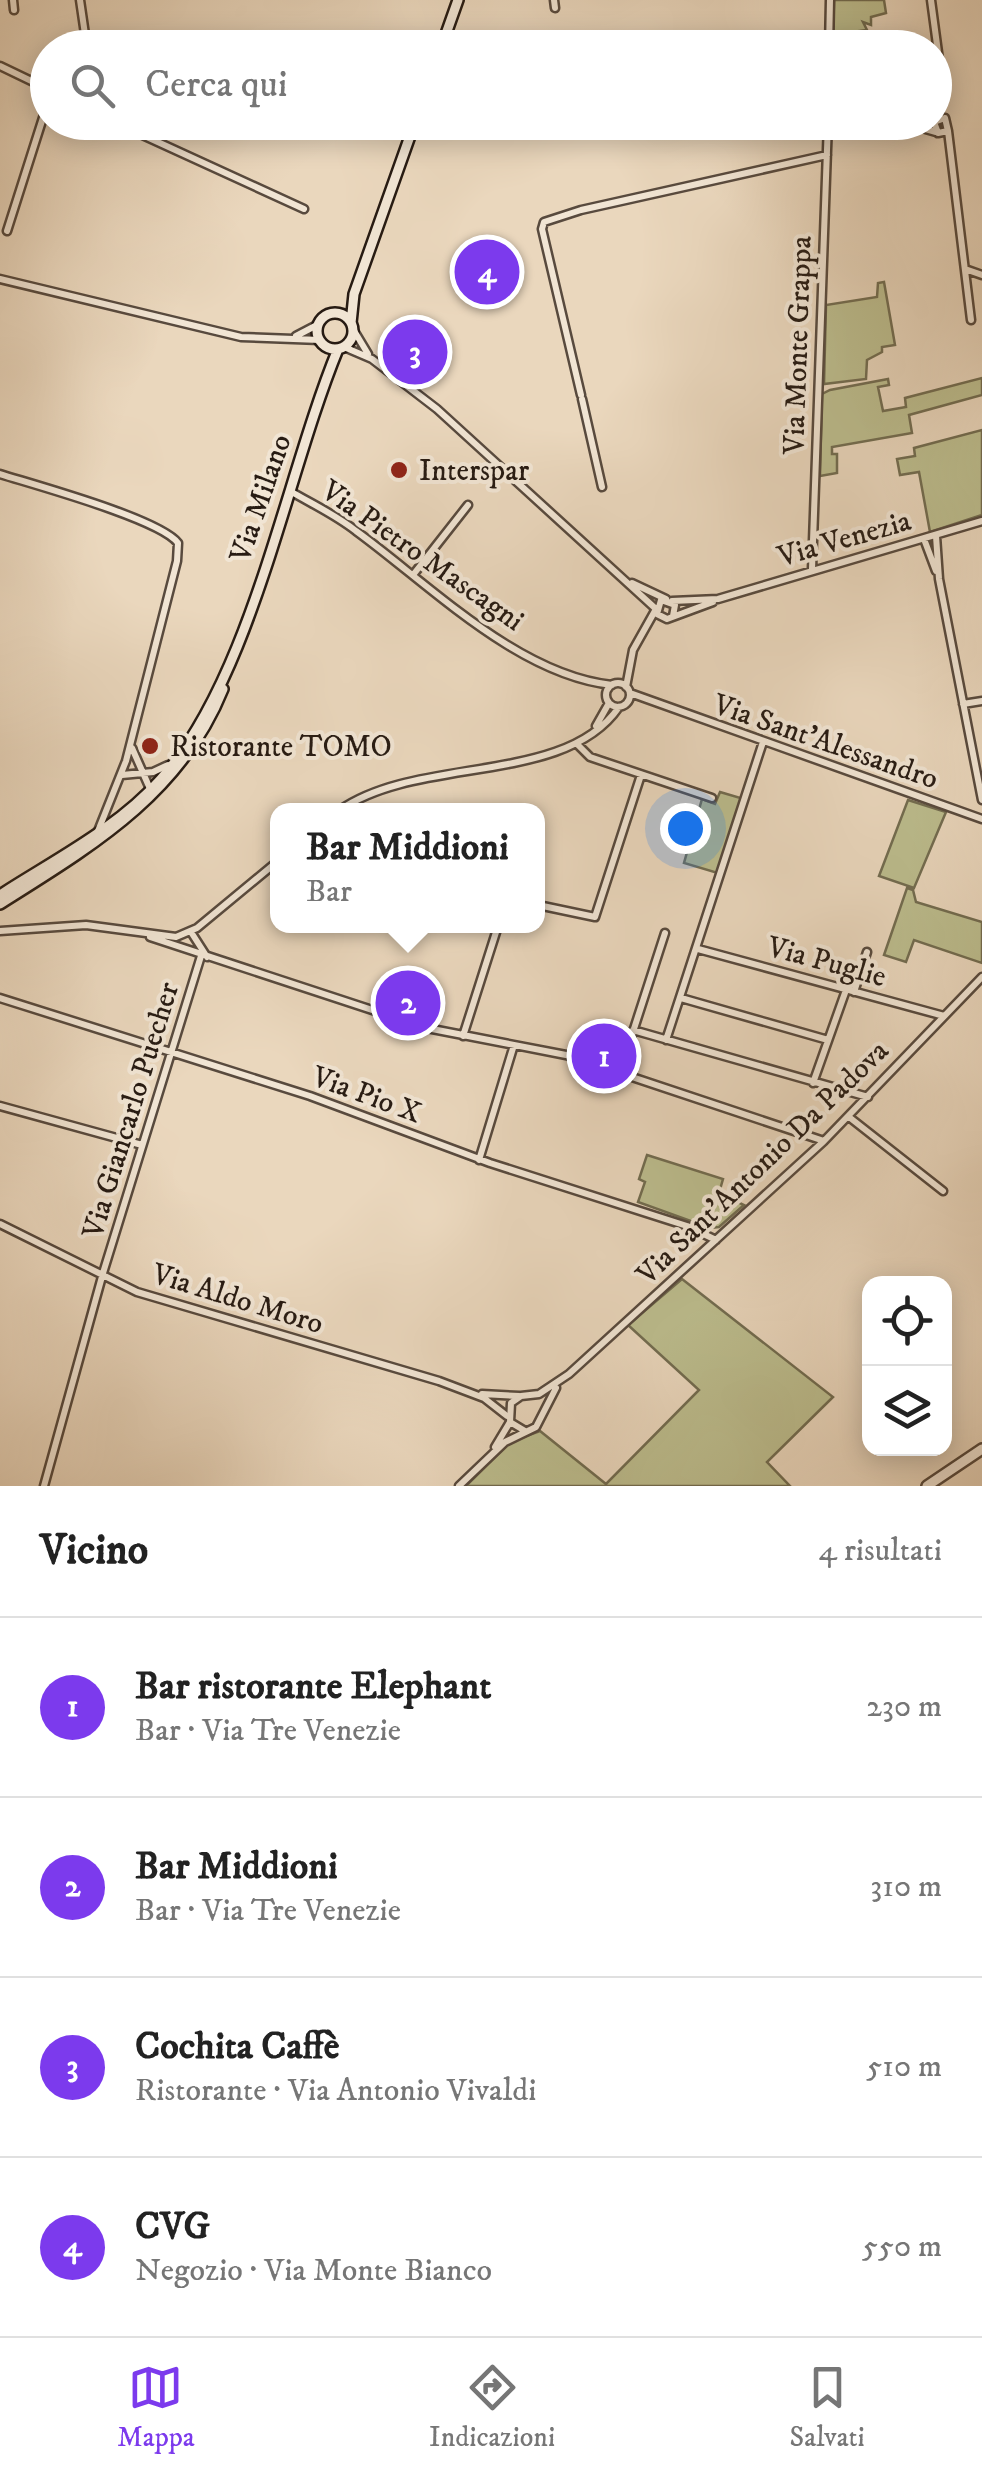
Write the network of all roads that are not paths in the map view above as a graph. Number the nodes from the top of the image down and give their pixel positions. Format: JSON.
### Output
{"nodes":[{"id":1,"x":12,"y":0,"type":"edge"},
{"id":2,"x":80,"y":0,"type":"edge"},
{"id":3,"x":458,"y":0,"type":"edge"},
{"id":4,"x":830,"y":0,"type":"edge"},
{"id":5,"x":930,"y":0,"type":"edge"},
{"id":6,"x":14,"y":10,"type":"dead end"},
{"id":7,"x":85,"y":30,"type":"edge"},
{"id":8,"x":447,"y":30,"type":"edge"},
{"id":9,"x":829,"y":30,"type":"edge"},
{"id":10,"x":934,"y":30,"type":"edge"},
{"id":11,"x":0,"y":66,"type":"edge"},
{"id":12,"x":30,"y":80,"type":"edge"},
{"id":13,"x":36,"y":140,"type":"edge"},
{"id":14,"x":153,"y":140,"type":"edge"},
{"id":15,"x":409,"y":140,"type":"edge"},
{"id":16,"x":827,"y":140,"type":"edge"},
{"id":17,"x":944,"y":140,"type":"edge"},
{"id":18,"x":827,"y":155,"type":"junction"},
{"id":19,"x":304,"y":210,"type":"dead end"},
{"id":20,"x":7,"y":230,"type":"dead end"},
{"id":21,"x":965,"y":269,"type":"junction"},
{"id":22,"x":982,"y":275,"type":"edge"},
{"id":23,"x":0,"y":279,"type":"edge"},
{"id":24,"x":354,"y":294,"type":"junction"},
{"id":25,"x":332,"y":314,"type":"junction"},
{"id":26,"x":971,"y":320,"type":"dead end"},
{"id":27,"x":319,"y":324,"type":"junction"},
{"id":28,"x":352,"y":326,"type":"junction"},
{"id":29,"x":295,"y":337,"type":"junction"},
{"id":30,"x":320,"y":340,"type":"junction"},
{"id":31,"x":341,"y":348,"type":"junction"},
{"id":32,"x":372,"y":359,"type":"junction"},
{"id":33,"x":328,"y":374,"type":"junction"},
{"id":34,"x":0,"y":474,"type":"edge"},
{"id":35,"x":602,"y":488,"type":"dead end"},
{"id":36,"x":290,"y":491,"type":"junction"},
{"id":37,"x":468,"y":505,"type":"dead end"},
{"id":38,"x":982,"y":521,"type":"edge"},
{"id":39,"x":936,"y":536,"type":"junction"},
{"id":40,"x":924,"y":539,"type":"junction"},
{"id":41,"x":812,"y":569,"type":"junction"},
{"id":42,"x":413,"y":575,"type":"junction"},
{"id":43,"x":622,"y":578,"type":"junction"},
{"id":44,"x":939,"y":580,"type":"junction"},
{"id":45,"x":718,"y":599,"type":"junction"},
{"id":46,"x":669,"y":600,"type":"junction"},
{"id":47,"x":656,"y":609,"type":"junction"},
{"id":48,"x":670,"y":618,"type":"junction"},
{"id":49,"x":649,"y":626,"type":"junction"},
{"id":50,"x":238,"y":638,"type":"junction"},
{"id":51,"x":585,"y":681,"type":"junction"},
{"id":52,"x":622,"y":687,"type":"junction"},
{"id":53,"x":608,"y":700,"type":"junction"},
{"id":54,"x":982,"y":702,"type":"edge"},
{"id":55,"x":963,"y":704,"type":"junction"},
{"id":56,"x":655,"y":705,"type":"junction"},
{"id":57,"x":622,"y":706,"type":"junction"},
{"id":58,"x":586,"y":739,"type":"junction"},
{"id":59,"x":763,"y":742,"type":"junction"},
{"id":60,"x":578,"y":745,"type":"junction"},
{"id":61,"x":131,"y":746,"type":"junction"},
{"id":62,"x":176,"y":758,"type":"junction"},
{"id":63,"x":142,"y":772,"type":"junction"},
{"id":64,"x":641,"y":774,"type":"junction"},
{"id":65,"x":122,"y":775,"type":"junction"},
{"id":66,"x":152,"y":788,"type":"junction"},
{"id":67,"x":712,"y":798,"type":"dead end"},
{"id":68,"x":982,"y":799,"type":"edge"},
{"id":69,"x":114,"y":800,"type":"junction"},
{"id":70,"x":353,"y":803,"type":"edge"},
{"id":71,"x":128,"y":816,"type":"junction"},
{"id":72,"x":979,"y":818,"type":"edge"},
{"id":73,"x":98,"y":832,"type":"junction"},
{"id":74,"x":270,"y":867,"type":"edge"},
{"id":75,"x":0,"y":895,"type":"edge"},
{"id":76,"x":0,"y":904,"type":"edge"},
{"id":77,"x":545,"y":906,"type":"edge"},
{"id":78,"x":1,"y":930,"type":"edge"},
{"id":79,"x":665,"y":932,"type":"dead end"},
{"id":80,"x":189,"y":933,"type":"junction"},
{"id":81,"x":496,"y":933,"type":"edge"},
{"id":82,"x":150,"y":937,"type":"junction"},
{"id":83,"x":698,"y":948,"type":"junction"},
{"id":84,"x":867,"y":952,"type":"dead end"},
{"id":85,"x":188,"y":953,"type":"junction"},
{"id":86,"x":204,"y":957,"type":"junction"},
{"id":87,"x":982,"y":977,"type":"edge"},
{"id":88,"x":850,"y":991,"type":"junction"},
{"id":89,"x":0,"y":998,"type":"edge"},
{"id":90,"x":681,"y":998,"type":"junction"},
{"id":91,"x":944,"y":1016,"type":"junction"},
{"id":92,"x":633,"y":1030,"type":"junction"},
{"id":93,"x":463,"y":1036,"type":"junction"},
{"id":94,"x":666,"y":1040,"type":"junction"},
{"id":95,"x":828,"y":1040,"type":"junction"},
{"id":96,"x":514,"y":1045,"type":"junction"},
{"id":97,"x":171,"y":1052,"type":"junction"},
{"id":98,"x":620,"y":1072,"type":"junction"},
{"id":99,"x":813,"y":1083,"type":"junction"},
{"id":100,"x":868,"y":1097,"type":"junction"},
{"id":101,"x":0,"y":1106,"type":"edge"},
{"id":102,"x":848,"y":1117,"type":"junction"},
{"id":103,"x":824,"y":1141,"type":"junction"},
{"id":104,"x":142,"y":1145,"type":"junction"},
{"id":105,"x":479,"y":1160,"type":"junction"},
{"id":106,"x":943,"y":1190,"type":"dead end"},
{"id":107,"x":0,"y":1224,"type":"edge"},
{"id":108,"x":716,"y":1240,"type":"junction"},
{"id":109,"x":102,"y":1277,"type":"junction"},
{"id":110,"x":568,"y":1374,"type":"junction"},
{"id":111,"x":472,"y":1393,"type":"junction"},
{"id":112,"x":520,"y":1396,"type":"junction"},
{"id":113,"x":532,"y":1398,"type":"junction"},
{"id":114,"x":542,"y":1411,"type":"junction"},
{"id":115,"x":509,"y":1419,"type":"junction"},
{"id":116,"x":524,"y":1430,"type":"junction"},
{"id":117,"x":982,"y":1449,"type":"edge"},
{"id":118,"x":489,"y":1456,"type":"junction"},
{"id":119,"x":44,"y":1486,"type":"edge"},
{"id":120,"x":459,"y":1486,"type":"edge"},
{"id":121,"x":927,"y":1486,"type":"edge"}],
"edges":[{"from":1,"to":6,"type":"street"},
{"from":2,"to":7,"type":"street"},
{"from":3,"to":8,"type":"main road"},
{"from":4,"to":9,"type":"street"},
{"from":5,"to":10,"type":"street"},
{"from":11,"to":12,"type":"street"},
{"from":13,"to":20,"type":"street"},
{"from":14,"to":19,"type":"street"},
{"from":15,"to":24,"type":"main road"},
{"from":16,"to":18,"type":"street","name":"Via Monte Grappa"},
{"from":17,"to":21,"type":"street"},
{"from":18,"to":35,"type":"street"},
{"from":18,"to":41,"type":"street","name":"Via Monte Grappa"},
{"from":21,"to":22,"type":"street"},
{"from":21,"to":26,"type":"street"},
{"from":23,"to":29,"type":"street"},
{"from":24,"to":25,"type":"main road"},
{"from":24,"to":28,"type":"main road","name":"Via Milano"},
{"from":25,"to":27,"type":"main road"},
{"from":25,"to":28,"type":"main road"},
{"from":27,"to":29,"type":"street"},
{"from":27,"to":30,"type":"main road"},
{"from":28,"to":31,"type":"main road","name":"Via Milano"},
{"from":28,"to":32,"type":"street"},
{"from":29,"to":30,"type":"street"},
{"from":30,"to":31,"type":"main road"},
{"from":30,"to":33,"type":"main road"},
{"from":31,"to":32,"type":"street"},
{"from":31,"to":33,"type":"main road","name":"Via Milano"},
{"from":32,"to":43,"type":"street"},
{"from":33,"to":36,"type":"main road","name":"Via Milano"},
{"from":34,"to":61,"type":"street"},
{"from":36,"to":42,"type":"street","name":"Via Pietro Mascagni"},
{"from":36,"to":50,"type":"main road","name":"Via Milano"},
{"from":37,"to":42,"type":"street"},
{"from":38,"to":39,"type":"street","name":"Via Venezia"},
{"from":39,"to":40,"type":"street","name":"Via Venezia"},
{"from":39,"to":44,"type":"street"},
{"from":40,"to":41,"type":"street","name":"Via Venezia"},
{"from":40,"to":44,"type":"street"},
{"from":41,"to":45,"type":"street","name":"Via Venezia"},
{"from":42,"to":51,"type":"street","name":"Via Pietro Mascagni"},
{"from":43,"to":46,"type":"street"},
{"from":43,"to":47,"type":"street"},
{"from":44,"to":55,"type":"street"},
{"from":45,"to":46,"type":"street","name":"Via Venezia"},
{"from":45,"to":48,"type":"street","name":"Via Venezia"},
{"from":46,"to":47,"type":"street"},
{"from":46,"to":48,"type":"street"},
{"from":47,"to":48,"type":"street"},
{"from":47,"to":49,"type":"street"},
{"from":48,"to":49,"type":"street","name":"Via Venezia"},
{"from":49,"to":52,"type":"street"},
{"from":50,"to":62,"type":"main road","name":"Via Milano"},
{"from":50,"to":71,"type":"main road","name":"Via Milano"},
{"from":51,"to":52,"type":"street","name":"Via Pietro Mascagni"},
{"from":51,"to":53,"type":"street","name":"Via Pietro Mascagni"},
{"from":52,"to":53,"type":"street"},
{"from":52,"to":56,"type":"street","name":"Via Sant'Alessandro"},
{"from":52,"to":57,"type":"street"},
{"from":53,"to":57,"type":"street","name":"Via Pietro Mascagni"},
{"from":53,"to":58,"type":"street"},
{"from":54,"to":55,"type":"street"},
{"from":55,"to":68,"type":"street"},
{"from":56,"to":57,"type":"street","name":"Via Sant'Alessandro"},
{"from":56,"to":59,"type":"street","name":"Via Sant'Alessandro"},
{"from":57,"to":58,"type":"street"},
{"from":58,"to":60,"type":"street"},
{"from":59,"to":72,"type":"street","name":"Via Sant'Alessandro"},
{"from":59,"to":83,"type":"street"},
{"from":60,"to":64,"type":"street"},
{"from":60,"to":70,"type":"street"},
{"from":61,"to":63,"type":"street"},
{"from":61,"to":65,"type":"street"},
{"from":62,"to":63,"type":"street"},
{"from":62,"to":66,"type":"main road","name":"Via Milano"},
{"from":63,"to":65,"type":"street"},
{"from":63,"to":66,"type":"street"},
{"from":64,"to":67,"type":"street"},
{"from":64,"to":77,"type":"street"},
{"from":65,"to":69,"type":"street"},
{"from":66,"to":71,"type":"main road","name":"Via Milano"},
{"from":66,"to":71,"type":"street"},
{"from":68,"to":72,"type":"street"},
{"from":69,"to":71,"type":"street"},
{"from":69,"to":73,"type":"street"},
{"from":71,"to":73,"type":"main road","name":"Via Milano"},
{"from":71,"to":76,"type":"main road","name":"Via Milano"},
{"from":73,"to":75,"type":"main road","name":"Via Milano"},
{"from":74,"to":80,"type":"street"},
{"from":78,"to":82,"type":"street"},
{"from":79,"to":92,"type":"street"},
{"from":80,"to":82,"type":"street"},
{"from":80,"to":85,"type":"street"},
{"from":80,"to":86,"type":"street"},
{"from":81,"to":93,"type":"street"},
{"from":82,"to":85,"type":"street"},
{"from":83,"to":88,"type":"street","name":"Via Puglie"},
{"from":83,"to":90,"type":"street"},
{"from":84,"to":88,"type":"street"},
{"from":85,"to":86,"type":"street"},
{"from":86,"to":93,"type":"street"},
{"from":86,"to":97,"type":"street","name":"Via Giancarlo Puecher"},
{"from":87,"to":91,"type":"street","name":"Via Sant'Antonio Da Padova"},
{"from":88,"to":91,"type":"street","name":"Via Puglie"},
{"from":88,"to":95,"type":"street"},
{"from":89,"to":97,"type":"street","name":"Via Pio X"},
{"from":90,"to":94,"type":"street"},
{"from":90,"to":95,"type":"street"},
{"from":91,"to":100,"type":"street","name":"Via Sant'Antonio Da Padova"},
{"from":92,"to":94,"type":"street"},
{"from":92,"to":98,"type":"street"},
{"from":93,"to":96,"type":"street"},
{"from":94,"to":99,"type":"street"},
{"from":95,"to":99,"type":"street"},
{"from":96,"to":98,"type":"street"},
{"from":96,"to":105,"type":"street"},
{"from":97,"to":104,"type":"street","name":"Via Giancarlo Puecher"},
{"from":97,"to":105,"type":"street","name":"Via Pio X"},
{"from":98,"to":103,"type":"street"},
{"from":99,"to":100,"type":"street"},
{"from":100,"to":102,"type":"street","name":"Via Sant'Antonio Da Padova"},
{"from":101,"to":104,"type":"street"},
{"from":102,"to":103,"type":"street","name":"Via Sant'Antonio Da Padova"},
{"from":102,"to":106,"type":"street"},
{"from":103,"to":108,"type":"street","name":"Via Sant'Antonio Da Padova"},
{"from":104,"to":109,"type":"street","name":"Via Giancarlo Puecher"},
{"from":105,"to":108,"type":"street","name":"Via Pio X"},
{"from":107,"to":109,"type":"street","name":"Via Aldo Moro"},
{"from":108,"to":110,"type":"street","name":"Via Sant'Antonio Da Padova"},
{"from":109,"to":111,"type":"street","name":"Via Aldo Moro"},
{"from":109,"to":119,"type":"street","name":"Via Giancarlo Puecher"},
{"from":110,"to":113,"type":"street","name":"Via Sant'Antonio Da Padova"},
{"from":110,"to":114,"type":"street","name":"Via Sant'Antonio Da Padova"},
{"from":111,"to":112,"type":"street","name":"Via Aldo Moro"},
{"from":111,"to":115,"type":"street","name":"Via Aldo Moro"},
{"from":112,"to":113,"type":"street"},
{"from":112,"to":115,"type":"street"},
{"from":113,"to":114,"type":"street"},
{"from":114,"to":116,"type":"street"},
{"from":115,"to":116,"type":"street"},
{"from":115,"to":118,"type":"street"},
{"from":116,"to":118,"type":"street"},
{"from":117,"to":121,"type":"main road"},
{"from":118,"to":120,"type":"street"}]}
